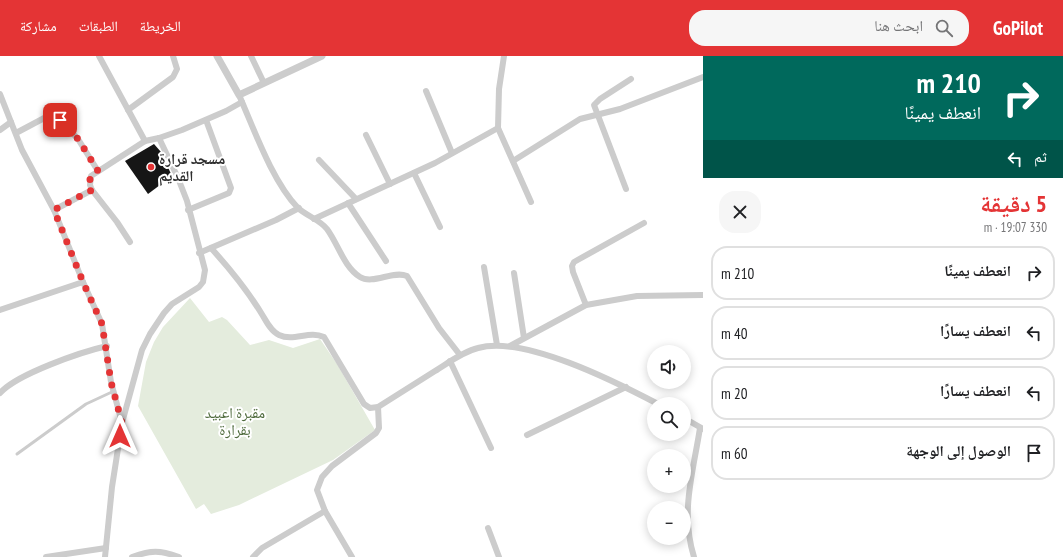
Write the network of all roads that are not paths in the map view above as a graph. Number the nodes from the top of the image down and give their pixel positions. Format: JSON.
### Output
{"nodes":[{"id":1,"x":99,"y":56,"type":"edge"},
{"id":2,"x":173,"y":56,"type":"edge"},
{"id":3,"x":217,"y":56,"type":"edge"},
{"id":4,"x":250,"y":56,"type":"edge"},
{"id":5,"x":322,"y":56,"type":"edge"},
{"id":6,"x":504,"y":56,"type":"edge"},
{"id":7,"x":703,"y":77,"type":"edge"},
{"id":8,"x":631,"y":79,"type":"dead end"},
{"id":9,"x":264,"y":84,"type":"junction"},
{"id":10,"x":426,"y":91,"type":"dead end"},
{"id":11,"x":0,"y":94,"type":"edge"},
{"id":12,"x":239,"y":95,"type":"junction"},
{"id":13,"x":242,"y":102,"type":"junction"},
{"id":14,"x":128,"y":110,"type":"junction"},
{"id":15,"x":597,"y":115,"type":"junction"},
{"id":16,"x":206,"y":120,"type":"junction"},
{"id":17,"x":11,"y":122,"type":"junction"},
{"id":18,"x":498,"y":128,"type":"junction"},
{"id":19,"x":0,"y":130,"type":"edge"},
{"id":20,"x":16,"y":133,"type":"junction"},
{"id":21,"x":366,"y":135,"type":"dead end"},
{"id":22,"x":159,"y":138,"type":"junction"},
{"id":23,"x":145,"y":141,"type":"junction"},
{"id":24,"x":452,"y":153,"type":"junction"},
{"id":25,"x":319,"y":160,"type":"dead end"},
{"id":26,"x":513,"y":161,"type":"junction"},
{"id":27,"x":98,"y":171,"type":"junction"},
{"id":28,"x":414,"y":173,"type":"junction"},
{"id":29,"x":390,"y":184,"type":"junction"},
{"id":30,"x":626,"y":189,"type":"dead end"},
{"id":31,"x":92,"y":190,"type":"junction"},
{"id":32,"x":356,"y":199,"type":"junction"},
{"id":33,"x":531,"y":202,"type":"dead end"},
{"id":34,"x":348,"y":203,"type":"junction"},
{"id":35,"x":299,"y":208,"type":"junction"},
{"id":36,"x":54,"y":210,"type":"junction"},
{"id":37,"x":188,"y":210,"type":"junction"},
{"id":38,"x":314,"y":219,"type":"junction"},
{"id":39,"x":644,"y":223,"type":"dead end"},
{"id":40,"x":440,"y":227,"type":"dead end"},
{"id":41,"x":130,"y":242,"type":"dead end"},
{"id":42,"x":211,"y":248,"type":"junction"},
{"id":43,"x":199,"y":253,"type":"junction"},
{"id":44,"x":386,"y":261,"type":"dead end"},
{"id":45,"x":484,"y":268,"type":"dead end"},
{"id":46,"x":514,"y":273,"type":"dead end"},
{"id":47,"x":83,"y":282,"type":"junction"},
{"id":48,"x":703,"y":294,"type":"edge"},
{"id":49,"x":586,"y":304,"type":"junction"},
{"id":50,"x":0,"y":310,"type":"edge"},
{"id":51,"x":524,"y":338,"type":"junction"},
{"id":52,"x":497,"y":345,"type":"junction"},
{"id":53,"x":107,"y":346,"type":"junction"},
{"id":54,"x":509,"y":346,"type":"junction"},
{"id":55,"x":460,"y":356,"type":"junction"},
{"id":56,"x":450,"y":361,"type":"junction"},
{"id":57,"x":626,"y":387,"type":"junction"},
{"id":58,"x":114,"y":391,"type":"junction"},
{"id":59,"x":0,"y":393,"type":"edge"},
{"id":60,"x":647,"y":398,"type":"edge"},
{"id":61,"x":378,"y":407,"type":"junction"},
{"id":62,"x":691,"y":422,"type":"edge"},
{"id":63,"x":122,"y":423,"type":"junction"},
{"id":64,"x":702,"y":428,"type":"edge"},
{"id":65,"x":527,"y":435,"type":"dead end"},
{"id":66,"x":491,"y":448,"type":"dead end"},
{"id":67,"x":17,"y":454,"type":"dead end"},
{"id":68,"x":325,"y":511,"type":"junction"},
{"id":69,"x":488,"y":528,"type":"dead end"},
{"id":70,"x":106,"y":548,"type":"junction"},
{"id":71,"x":46,"y":557,"type":"edge"},
{"id":72,"x":105,"y":557,"type":"edge"},
{"id":73,"x":132,"y":557,"type":"edge"},
{"id":74,"x":179,"y":557,"type":"edge"},
{"id":75,"x":253,"y":557,"type":"edge"},
{"id":76,"x":352,"y":557,"type":"edge"},
{"id":77,"x":499,"y":557,"type":"edge"},
{"id":78,"x":694,"y":557,"type":"edge"}],
"edges":[{"from":1,"to":14,"type":"street"},
{"from":2,"to":14,"type":"street"},
{"from":3,"to":12,"type":"street"},
{"from":4,"to":9,"type":"street"},
{"from":5,"to":9,"type":"street"},
{"from":6,"to":18,"type":"street"},
{"from":7,"to":15,"type":"street"},
{"from":8,"to":15,"type":"street"},
{"from":9,"to":12,"type":"street"},
{"from":10,"to":24,"type":"street"},
{"from":11,"to":17,"type":"street"},
{"from":12,"to":13,"type":"street"},
{"from":13,"to":16,"type":"street"},
{"from":13,"to":35,"type":"street"},
{"from":14,"to":23,"type":"street"},
{"from":15,"to":26,"type":"street"},
{"from":15,"to":30,"type":"street"},
{"from":16,"to":22,"type":"street"},
{"from":16,"to":37,"type":"street"},
{"from":17,"to":19,"type":"street"},
{"from":17,"to":20,"type":"street"},
{"from":18,"to":24,"type":"street"},
{"from":18,"to":26,"type":"street"},
{"from":20,"to":27,"type":"street"},
{"from":20,"to":36,"type":"street"},
{"from":21,"to":29,"type":"street"},
{"from":22,"to":23,"type":"street"},
{"from":22,"to":37,"type":"street"},
{"from":23,"to":27,"type":"street"},
{"from":24,"to":28,"type":"street"},
{"from":25,"to":32,"type":"street"},
{"from":26,"to":33,"type":"street"},
{"from":27,"to":31,"type":"street"},
{"from":28,"to":29,"type":"street"},
{"from":28,"to":40,"type":"street"},
{"from":29,"to":32,"type":"street"},
{"from":31,"to":36,"type":"street"},
{"from":31,"to":41,"type":"street"},
{"from":32,"to":34,"type":"street"},
{"from":34,"to":38,"type":"street"},
{"from":34,"to":44,"type":"street"},
{"from":35,"to":38,"type":"street"},
{"from":35,"to":42,"type":"street"},
{"from":36,"to":47,"type":"street"},
{"from":37,"to":43,"type":"street"},
{"from":38,"to":55,"type":"street"},
{"from":39,"to":49,"type":"street"},
{"from":42,"to":43,"type":"street"},
{"from":42,"to":61,"type":"street"},
{"from":43,"to":63,"type":"street"},
{"from":45,"to":52,"type":"street"},
{"from":46,"to":51,"type":"street"},
{"from":47,"to":50,"type":"street"},
{"from":47,"to":53,"type":"street"},
{"from":48,"to":49,"type":"street"},
{"from":49,"to":51,"type":"street"},
{"from":51,"to":54,"type":"street"},
{"from":52,"to":54,"type":"street"},
{"from":52,"to":55,"type":"street"},
{"from":53,"to":58,"type":"street"},
{"from":53,"to":59,"type":"street"},
{"from":54,"to":57,"type":"street"},
{"from":55,"to":56,"type":"street"},
{"from":56,"to":61,"type":"street"},
{"from":56,"to":66,"type":"street"},
{"from":57,"to":60,"type":"street"},
{"from":57,"to":65,"type":"street"},
{"from":58,"to":63,"type":"street"},
{"from":58,"to":67,"type":"lane"},
{"from":61,"to":68,"type":"street"},
{"from":62,"to":64,"type":"street"},
{"from":63,"to":70,"type":"street"},
{"from":64,"to":78,"type":"street"},
{"from":68,"to":75,"type":"street"},
{"from":68,"to":76,"type":"street"},
{"from":69,"to":77,"type":"street"},
{"from":70,"to":71,"type":"street"},
{"from":70,"to":72,"type":"street"},
{"from":73,"to":74,"type":"street"}]}
